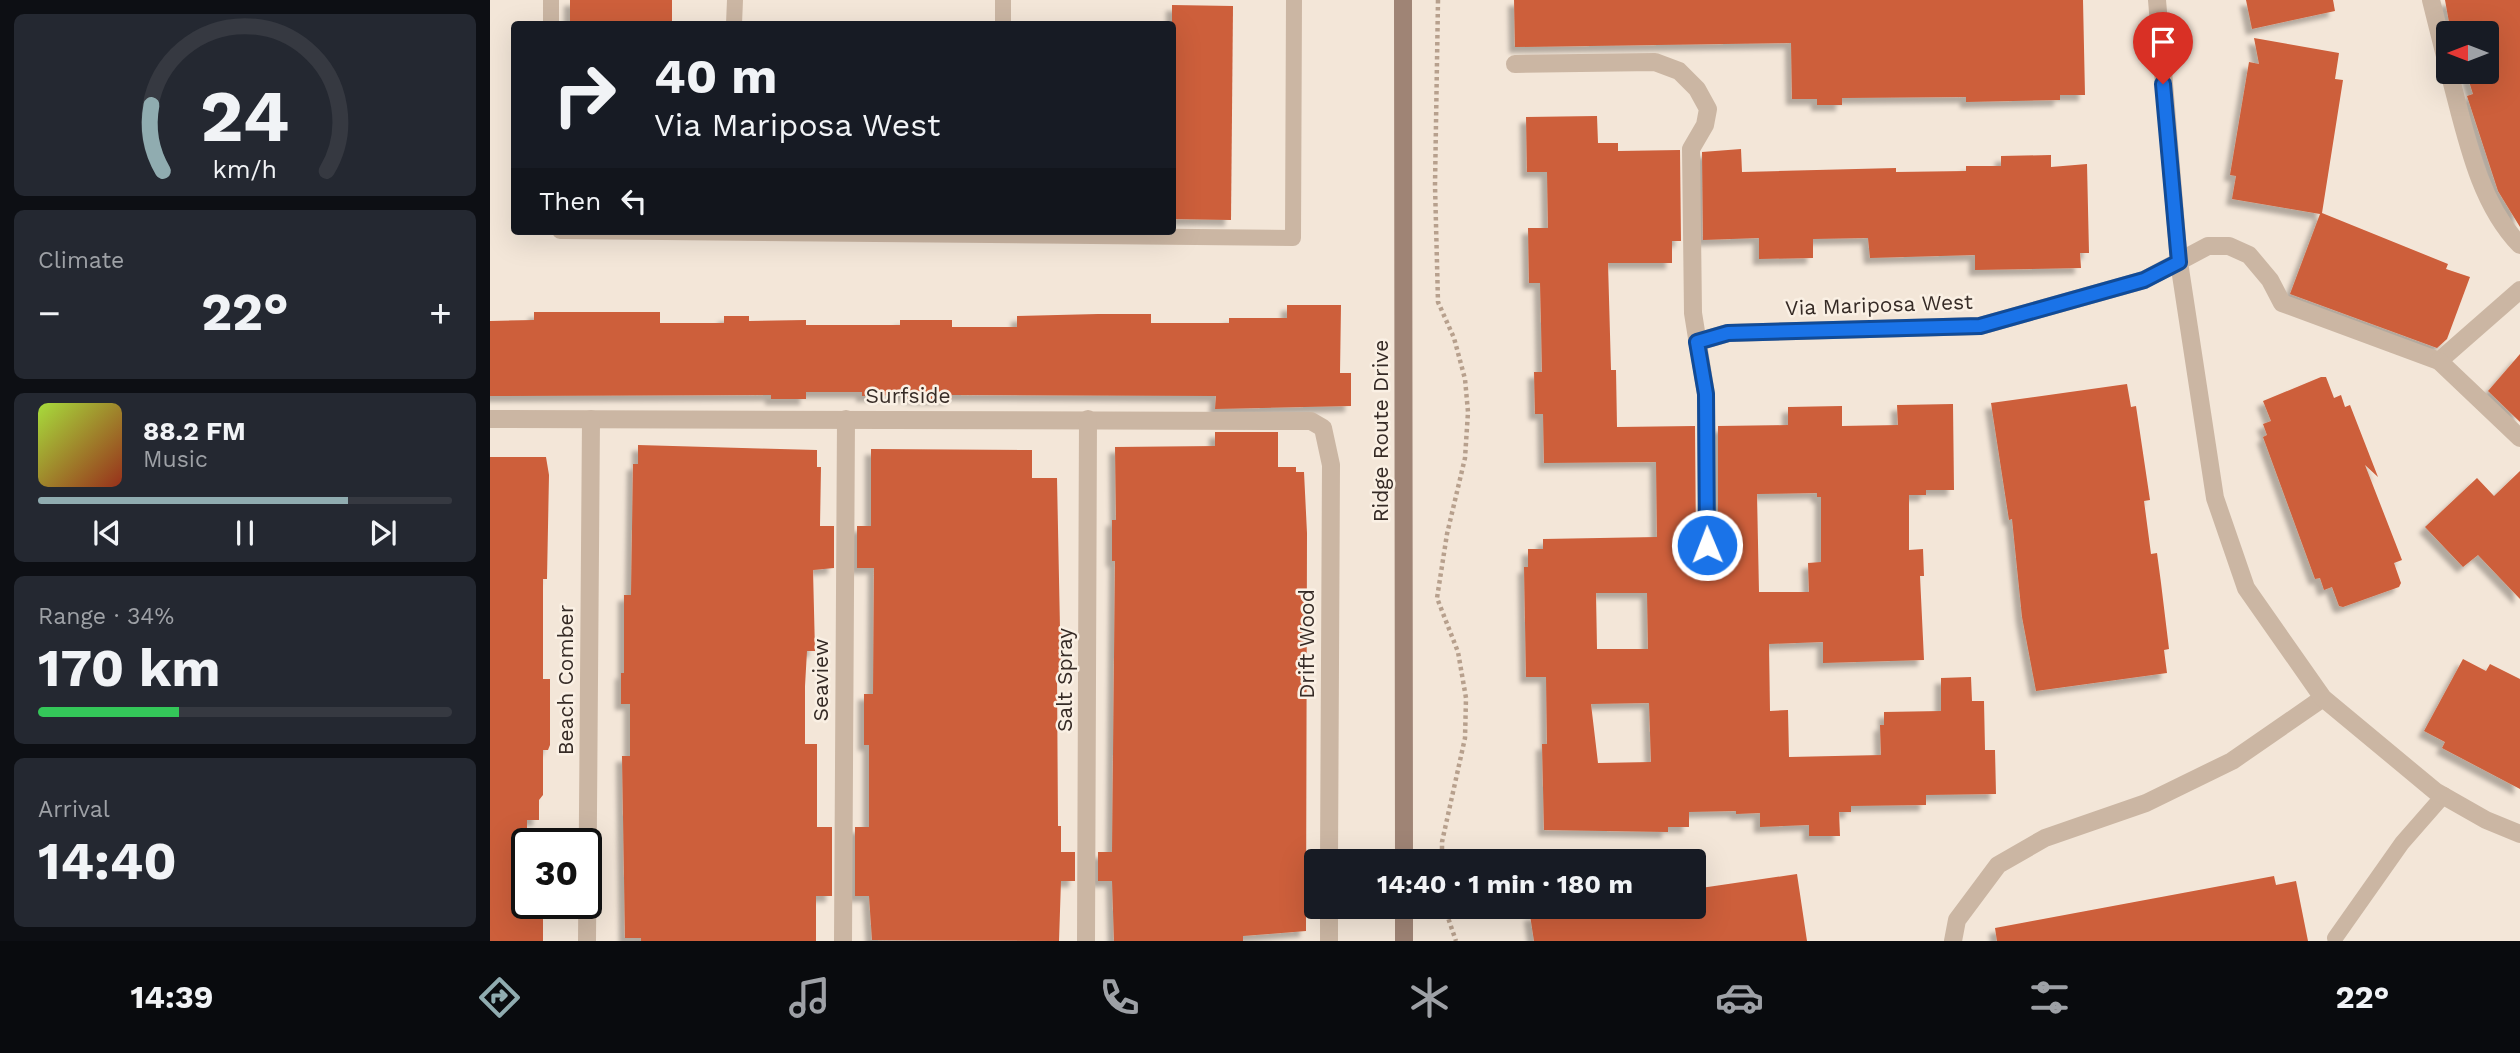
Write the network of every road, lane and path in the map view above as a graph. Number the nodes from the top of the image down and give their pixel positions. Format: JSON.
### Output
{"nodes":[{"id":1,"x":551,"y":0,"type":"edge"},
{"id":2,"x":734,"y":0,"type":"edge"},
{"id":3,"x":1003,"y":0,"type":"edge"},
{"id":4,"x":1294,"y":0,"type":"edge"},
{"id":5,"x":1403,"y":0,"type":"edge"},
{"id":6,"x":1438,"y":0,"type":"edge"},
{"id":7,"x":2157,"y":0,"type":"edge"},
{"id":8,"x":2431,"y":0,"type":"edge"},
{"id":9,"x":551,"y":21,"type":"edge"},
{"id":10,"x":734,"y":21,"type":"edge"},
{"id":11,"x":1003,"y":21,"type":"edge"},
{"id":12,"x":2436,"y":21,"type":"edge"},
{"id":13,"x":1515,"y":64,"type":"dead end"},
{"id":14,"x":2453,"y":84,"type":"edge"},
{"id":15,"x":1075,"y":235,"type":"edge"},
{"id":16,"x":2520,"y":245,"type":"edge"},
{"id":17,"x":2179,"y":262,"type":"junction"},
{"id":18,"x":2520,"y":290,"type":"edge"},
{"id":19,"x":1697,"y":342,"type":"junction"},
{"id":20,"x":2440,"y":361,"type":"junction"},
{"id":21,"x":490,"y":419,"type":"edge"},
{"id":22,"x":591,"y":419,"type":"junction"},
{"id":23,"x":846,"y":419,"type":"junction"},
{"id":24,"x":1088,"y":419,"type":"junction"},
{"id":25,"x":1323,"y":428,"type":"joint"},
{"id":26,"x":2520,"y":438,"type":"edge"},
{"id":27,"x":1707,"y":545,"type":"dead end"},
{"id":28,"x":2323,"y":698,"type":"junction"},
{"id":29,"x":2444,"y":795,"type":"junction"},
{"id":30,"x":2520,"y":834,"type":"edge"},
{"id":31,"x":1329,"y":849,"type":"edge"},
{"id":32,"x":1404,"y":849,"type":"edge"},
{"id":33,"x":1442,"y":849,"type":"edge"},
{"id":34,"x":1329,"y":919,"type":"edge"},
{"id":35,"x":1404,"y":919,"type":"edge"},
{"id":36,"x":1448,"y":919,"type":"edge"},
{"id":37,"x":2335,"y":938,"type":"dead end"},
{"id":38,"x":587,"y":941,"type":"edge"},
{"id":39,"x":843,"y":941,"type":"edge"},
{"id":40,"x":1086,"y":941,"type":"edge"},
{"id":41,"x":1329,"y":941,"type":"edge"},
{"id":42,"x":1405,"y":941,"type":"edge"},
{"id":43,"x":1456,"y":941,"type":"edge"},
{"id":44,"x":1953,"y":941,"type":"edge"}],
"edges":[{"from":1,"to":9,"type":"lane"},
{"from":2,"to":10,"type":"lane"},
{"from":3,"to":11,"type":"lane"},
{"from":4,"to":15,"type":"lane"},
{"from":5,"to":32,"type":"main road","name":"Ridge Route Drive"},
{"from":6,"to":33,"type":"path"},
{"from":7,"to":17,"type":"street"},
{"from":8,"to":12,"type":"street"},
{"from":13,"to":19,"type":"street"},
{"from":14,"to":16,"type":"street"},
{"from":17,"to":19,"type":"street","name":"Via Mariposa West"},
{"from":17,"to":20,"type":"street","name":"Via Mariposa West"},
{"from":17,"to":28,"type":"street"},
{"from":18,"to":20,"type":"street"},
{"from":19,"to":27,"type":"street"},
{"from":20,"to":26,"type":"street"},
{"from":21,"to":22,"type":"street","name":"Surfside"},
{"from":22,"to":23,"type":"street","name":"Surfside"},
{"from":22,"to":38,"type":"street","name":"Beach Comber"},
{"from":23,"to":24,"type":"street","name":"Surfside"},
{"from":23,"to":39,"type":"street","name":"Seaview"},
{"from":24,"to":25,"type":"street","name":"Surfside"},
{"from":24,"to":40,"type":"street","name":"Salt Spray"},
{"from":25,"to":31,"type":"street","name":"Drift Wood"},
{"from":28,"to":29,"type":"street"},
{"from":28,"to":44,"type":"street"},
{"from":29,"to":30,"type":"street"},
{"from":29,"to":37,"type":"lane"},
{"from":34,"to":41,"type":"street"},
{"from":35,"to":42,"type":"main road"},
{"from":36,"to":43,"type":"path"}]}
